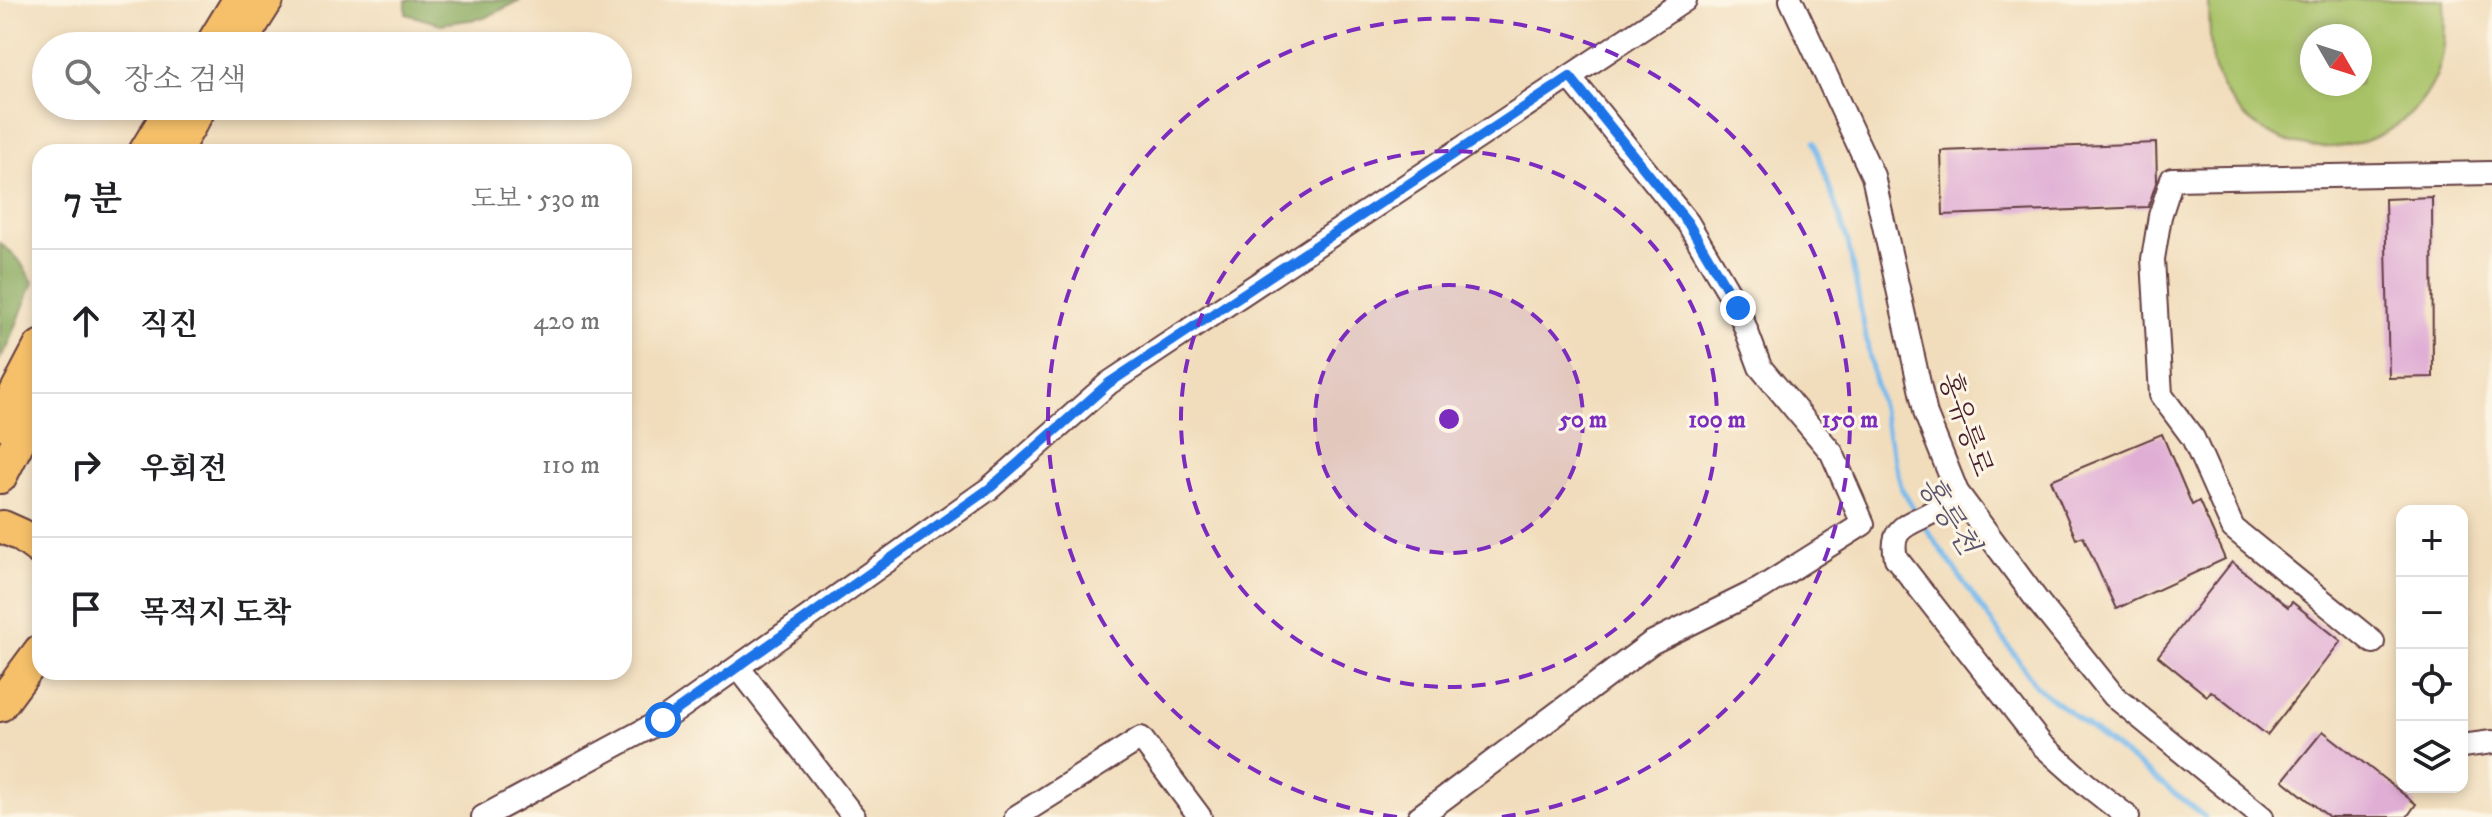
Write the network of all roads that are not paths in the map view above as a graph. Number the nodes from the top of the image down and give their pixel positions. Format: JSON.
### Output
{"nodes":[{"id":1,"x":239,"y":0,"type":"edge"},
{"id":2,"x":267,"y":0,"type":"edge"},
{"id":3,"x":1685,"y":0,"type":"edge"},
{"id":4,"x":1791,"y":0,"type":"edge"},
{"id":5,"x":220,"y":32,"type":"edge"},
{"id":6,"x":247,"y":32,"type":"edge"},
{"id":7,"x":1570,"y":77,"type":"junction"},
{"id":8,"x":164,"y":120,"type":"edge"},
{"id":9,"x":193,"y":120,"type":"edge"},
{"id":10,"x":150,"y":144,"type":"edge"},
{"id":11,"x":179,"y":144,"type":"edge"},
{"id":12,"x":2492,"y":173,"type":"edge"},
{"id":13,"x":32,"y":362,"type":"edge"},
{"id":14,"x":32,"y":415,"type":"edge"},
{"id":15,"x":0,"y":423,"type":"edge"},
{"id":16,"x":0,"y":477,"type":"edge"},
{"id":17,"x":1957,"y":492,"type":"junction"},
{"id":18,"x":3,"y":527,"type":"dead end"},
{"id":19,"x":32,"y":543,"type":"edge"},
{"id":20,"x":2373,"y":642,"type":"dead end"},
{"id":21,"x":32,"y":662,"type":"edge"},
{"id":22,"x":738,"y":667,"type":"junction"},
{"id":23,"x":0,"y":705,"type":"edge"},
{"id":24,"x":2492,"y":742,"type":"edge"},
{"id":25,"x":2468,"y":745,"type":"edge"},
{"id":26,"x":483,"y":817,"type":"edge"},
{"id":27,"x":854,"y":817,"type":"edge"},
{"id":28,"x":1016,"y":817,"type":"edge"},
{"id":29,"x":1200,"y":817,"type":"edge"},
{"id":30,"x":1419,"y":817,"type":"edge"},
{"id":31,"x":2128,"y":817,"type":"edge"},
{"id":32,"x":2262,"y":817,"type":"edge"}],
"edges":[{"from":1,"to":5,"type":"highway"},
{"from":2,"to":6,"type":"highway"},
{"from":3,"to":7,"type":"street"},
{"from":4,"to":17,"type":"street","name":"홍유릉로"},
{"from":7,"to":22,"type":"street"},
{"from":7,"to":30,"type":"street"},
{"from":8,"to":10,"type":"highway"},
{"from":9,"to":11,"type":"highway"},
{"from":12,"to":20,"type":"street"},
{"from":13,"to":15,"type":"highway"},
{"from":14,"to":16,"type":"highway"},
{"from":17,"to":31,"type":"street"},
{"from":17,"to":32,"type":"street","name":"홍유릉로"},
{"from":18,"to":19,"type":"highway"},
{"from":21,"to":23,"type":"highway"},
{"from":22,"to":26,"type":"street"},
{"from":22,"to":27,"type":"street"},
{"from":24,"to":25,"type":"street"},
{"from":28,"to":29,"type":"street"}]}
